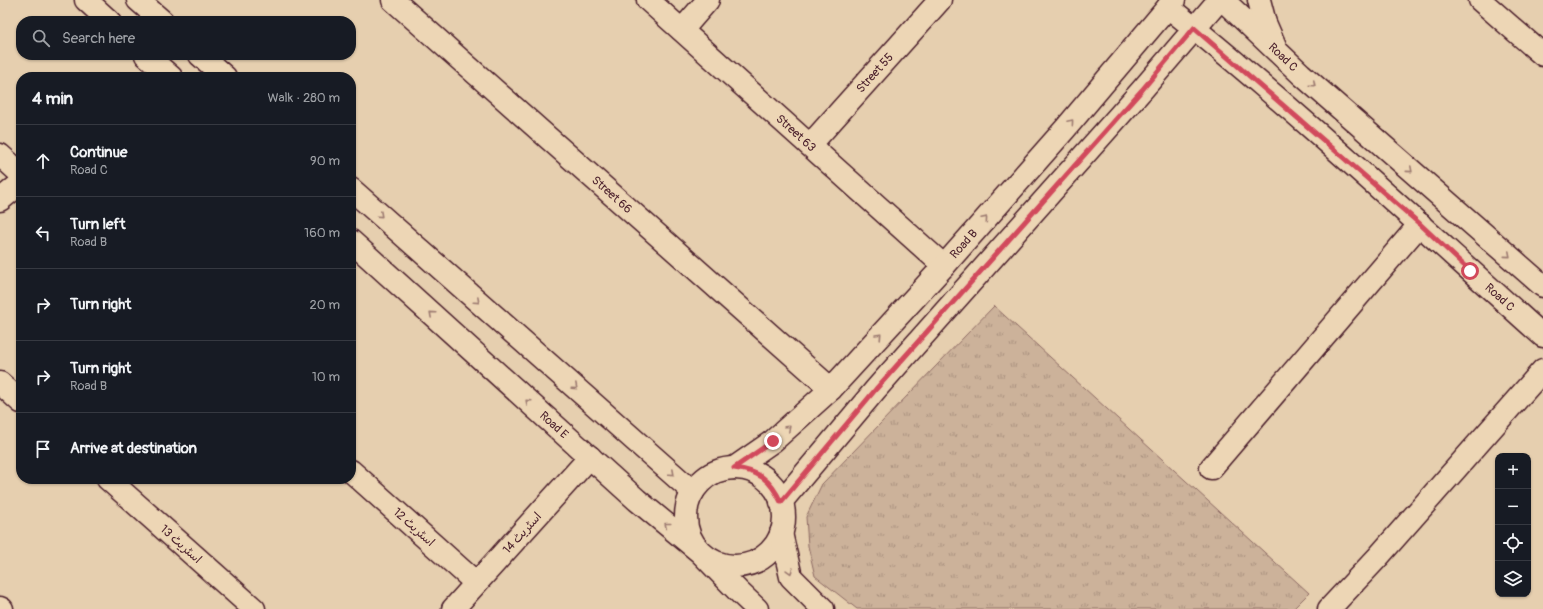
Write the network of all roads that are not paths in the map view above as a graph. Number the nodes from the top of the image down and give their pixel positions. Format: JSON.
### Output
{"nodes":[{"id":1,"x":86,"y":0,"type":"edge"},
{"id":2,"x":138,"y":0,"type":"edge"},
{"id":3,"x":393,"y":0,"type":"edge"},
{"id":4,"x":648,"y":0,"type":"edge"},
{"id":5,"x":708,"y":0,"type":"edge"},
{"id":6,"x":940,"y":0,"type":"edge"},
{"id":7,"x":1219,"y":0,"type":"edge"},
{"id":8,"x":1223,"y":0,"type":"edge"},
{"id":9,"x":1259,"y":0,"type":"edge"},
{"id":10,"x":1480,"y":0,"type":"edge"},
{"id":11,"x":1171,"y":4,"type":"edge"},
{"id":12,"x":104,"y":16,"type":"edge"},
{"id":13,"x":156,"y":16,"type":"edge"},
{"id":14,"x":1194,"y":28,"type":"junction"},
{"id":15,"x":682,"y":30,"type":"junction"},
{"id":16,"x":1277,"y":52,"type":"junction"},
{"id":17,"x":1543,"y":55,"type":"edge"},
{"id":18,"x":152,"y":60,"type":"edge"},
{"id":19,"x":206,"y":60,"type":"edge"},
{"id":20,"x":165,"y":72,"type":"edge"},
{"id":21,"x":219,"y":72,"type":"edge"},
{"id":22,"x":810,"y":145,"type":"junction"},
{"id":23,"x":0,"y":155,"type":"edge"},
{"id":24,"x":16,"y":169,"type":"edge"},
{"id":25,"x":16,"y":187,"type":"edge"},
{"id":26,"x":356,"y":193,"type":"edge"},
{"id":27,"x":0,"y":200,"type":"edge"},
{"id":28,"x":1420,"y":224,"type":"junction"},
{"id":29,"x":356,"y":245,"type":"edge"},
{"id":30,"x":944,"y":266,"type":"junction"},
{"id":31,"x":1543,"y":286,"type":"edge"},
{"id":32,"x":1543,"y":336,"type":"edge"},
{"id":33,"x":1543,"y":370,"type":"edge"},
{"id":34,"x":0,"y":383,"type":"edge"},
{"id":35,"x":831,"y":390,"type":"junction"},
{"id":36,"x":16,"y":397,"type":"edge"},
{"id":37,"x":590,"y":457,"type":"junction"},
{"id":38,"x":734,"y":468,"type":"junction"},
{"id":39,"x":1211,"y":468,"type":"dead end"},
{"id":40,"x":356,"y":476,"type":"edge"},
{"id":41,"x":114,"y":484,"type":"edge"},
{"id":42,"x":693,"y":492,"type":"junction"},
{"id":43,"x":781,"y":502,"type":"junction"},
{"id":44,"x":781,"y":533,"type":"junction"},
{"id":45,"x":700,"y":552,"type":"junction"},
{"id":46,"x":476,"y":584,"type":"junction"},
{"id":47,"x":254,"y":609,"type":"edge"},
{"id":48,"x":453,"y":609,"type":"edge"},
{"id":49,"x":757,"y":609,"type":"edge"},
{"id":50,"x":823,"y":609,"type":"edge"},
{"id":51,"x":1329,"y":609,"type":"edge"}],
"edges":[{"from":1,"to":12,"type":"street"},
{"from":2,"to":13,"type":"street"},
{"from":3,"to":35,"type":"street","name":"Street 66"},
{"from":4,"to":15,"type":"street","name":"Street 63"},
{"from":5,"to":15,"type":"street"},
{"from":6,"to":22,"type":"street","name":"Street 55"},
{"from":7,"to":14,"type":"street"},
{"from":8,"to":16,"type":"street","name":"Road C"},
{"from":9,"to":16,"type":"street"},
{"from":10,"to":17,"type":"street"},
{"from":11,"to":14,"type":"street","name":"Road C"},
{"from":30,"to":11,"type":"street","name":"Road B","one_way":true},
{"from":14,"to":28,"type":"street","name":"Road C"},
{"from":14,"to":43,"type":"street"},
{"from":15,"to":22,"type":"street","name":"Street 63"},
{"from":16,"to":31,"type":"street","name":"Road C","one_way":true},
{"from":18,"to":20,"type":"street"},
{"from":19,"to":21,"type":"street"},
{"from":22,"to":30,"type":"street","name":"Street 63"},
{"from":23,"to":24,"type":"street"},
{"from":25,"to":27,"type":"street"},
{"from":26,"to":42,"type":"street","one_way":true},
{"from":28,"to":32,"type":"street","name":"Road C"},
{"from":28,"to":39,"type":"street"},
{"from":37,"to":29,"type":"street","name":"Road E","one_way":true},
{"from":35,"to":30,"type":"street","name":"Road B","one_way":true},
{"from":33,"to":51,"type":"street"},
{"from":34,"to":36,"type":"street"},
{"from":38,"to":35,"type":"street","name":"Road B","one_way":true},
{"from":45,"to":37,"type":"street","name":"Road E","one_way":true},
{"from":37,"to":46,"type":"street","name":"اسٹریٹ 14"},
{"from":38,"to":42,"type":"street"},
{"from":38,"to":43,"type":"street"},
{"from":40,"to":46,"type":"street","name":"اسٹریٹ 12"},
{"from":41,"to":47,"type":"street","name":"اسٹریٹ 13"},
{"from":42,"to":45,"type":"street"},
{"from":43,"to":44,"type":"street"},
{"from":44,"to":45,"type":"street"},
{"from":44,"to":50,"type":"street","one_way":true},
{"from":45,"to":49,"type":"street","name":"Road E"},
{"from":46,"to":48,"type":"street","name":"اسٹریٹ 14"}]}
